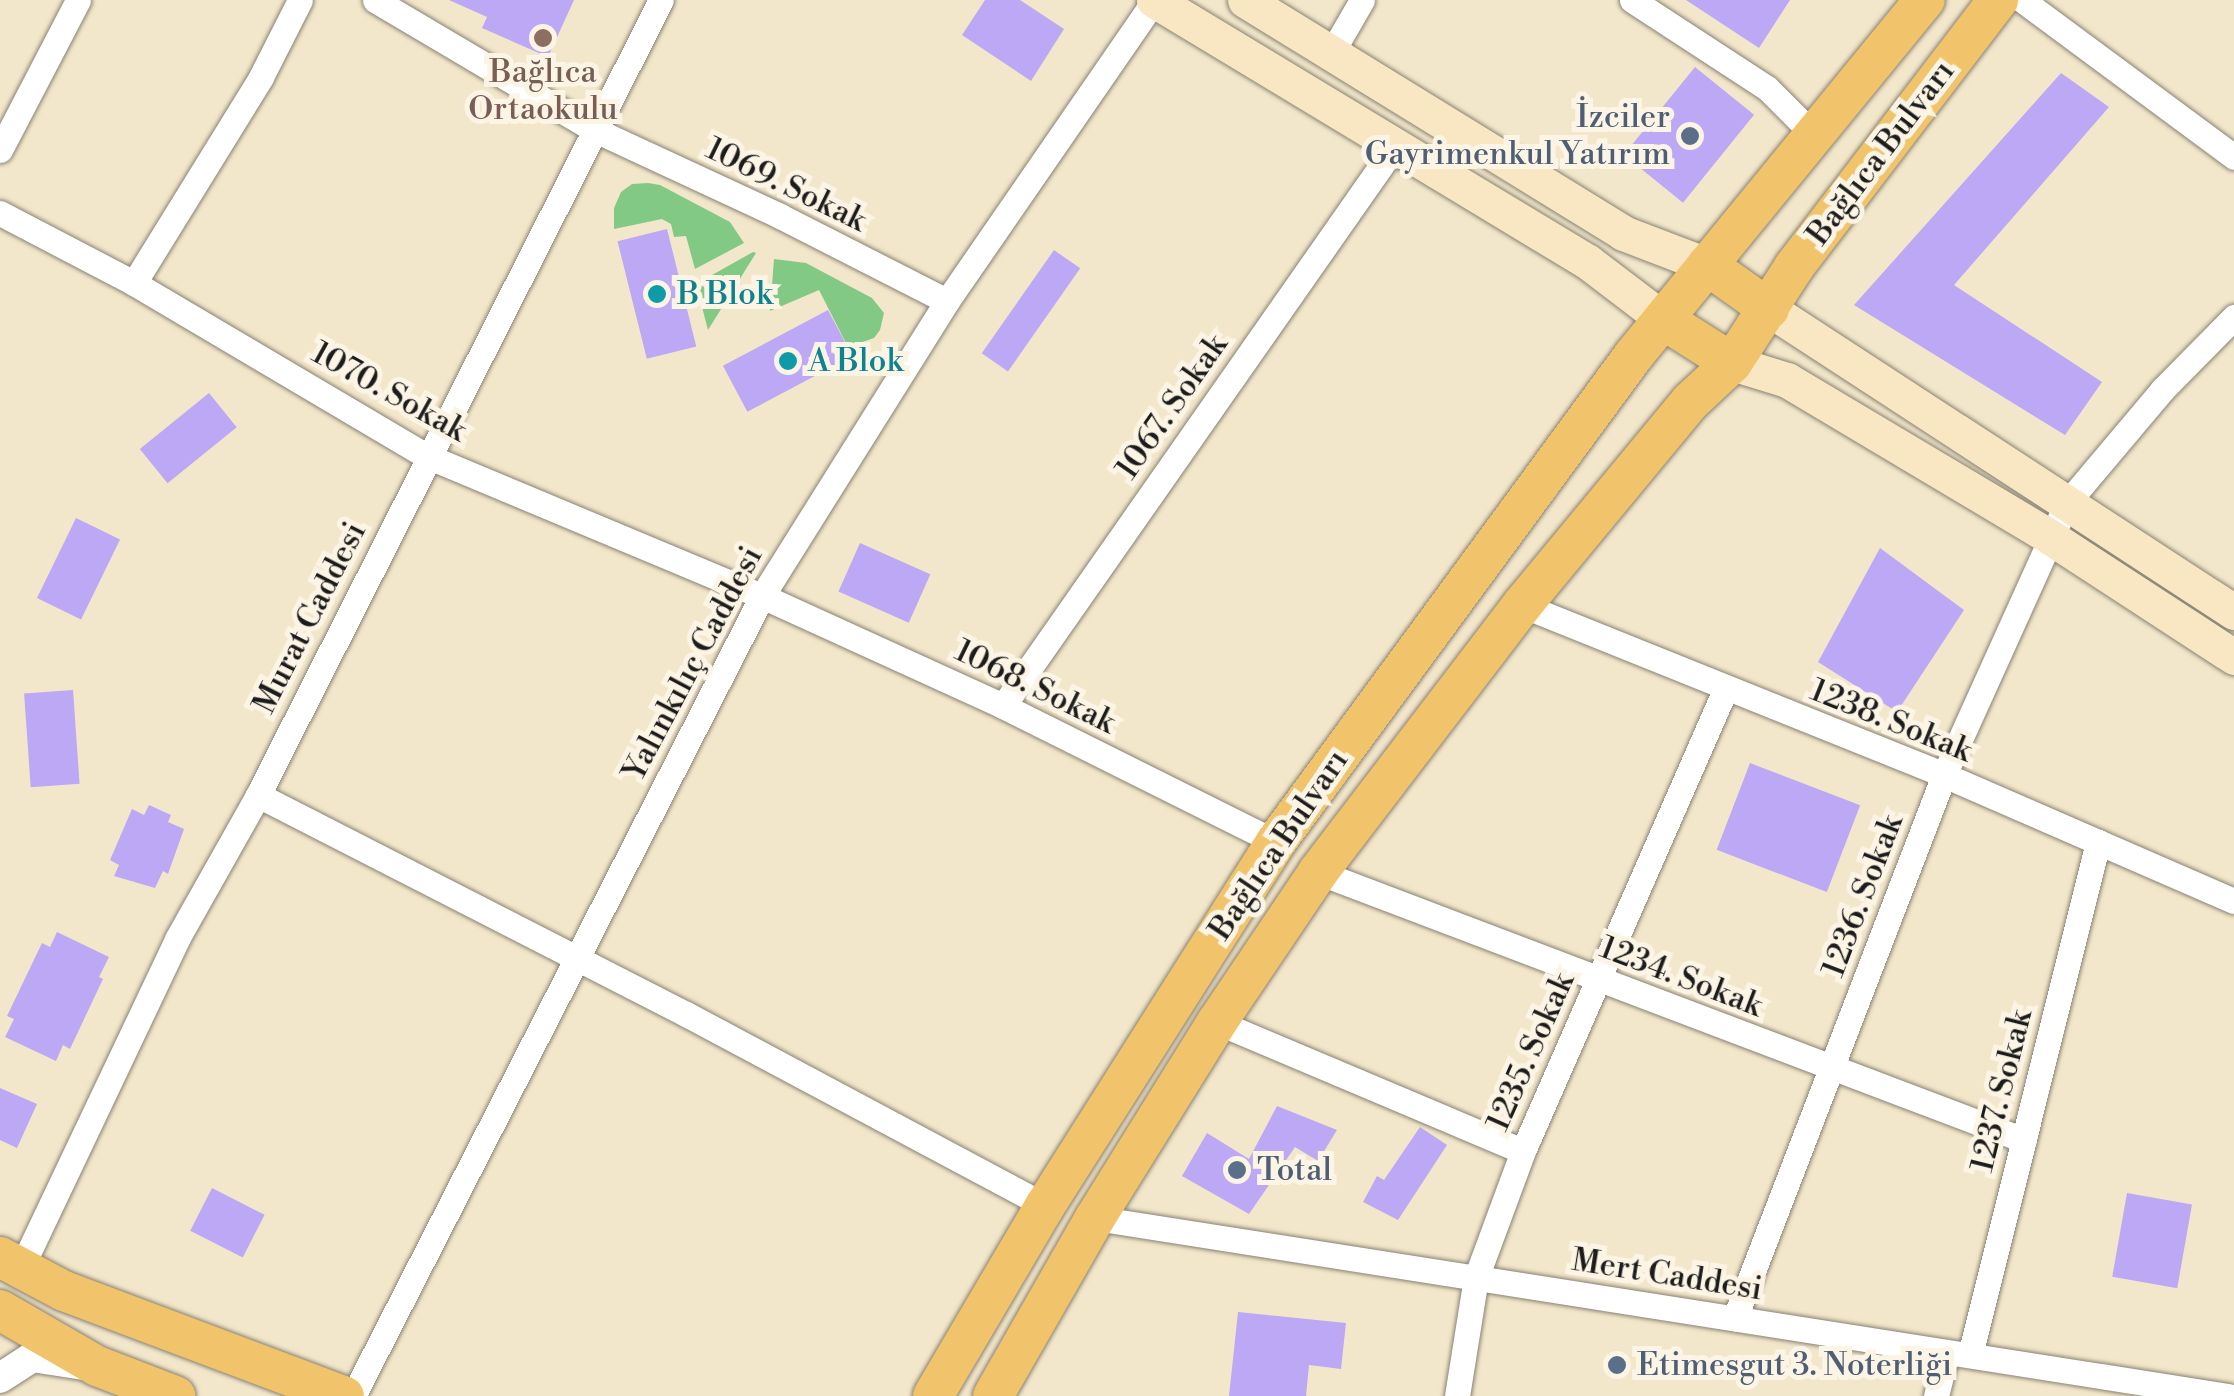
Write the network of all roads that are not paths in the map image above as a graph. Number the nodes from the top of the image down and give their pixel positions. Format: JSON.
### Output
{"nodes":[{"id":1,"x":78,"y":0,"type":"edge"},
{"id":2,"x":300,"y":0,"type":"edge"},
{"id":3,"x":375,"y":0,"type":"edge"},
{"id":4,"x":661,"y":0,"type":"edge"},
{"id":5,"x":1155,"y":0,"type":"edge"},
{"id":6,"x":1245,"y":0,"type":"edge"},
{"id":7,"x":1362,"y":0,"type":"edge"},
{"id":8,"x":1632,"y":0,"type":"edge"},
{"id":9,"x":1925,"y":0,"type":"edge"},
{"id":10,"x":1998,"y":0,"type":"edge"},
{"id":11,"x":2022,"y":0,"type":"edge"},
{"id":12,"x":1332,"y":52,"type":"junction"},
{"id":13,"x":595,"y":130,"type":"junction"},
{"id":14,"x":1816,"y":137,"type":"junction"},
{"id":15,"x":1395,"y":146,"type":"junction"},
{"id":16,"x":0,"y":150,"type":"edge"},
{"id":17,"x":2234,"y":157,"type":"edge"},
{"id":18,"x":0,"y":213,"type":"edge"},
{"id":19,"x":1707,"y":265,"type":"junction"},
{"id":20,"x":134,"y":283,"type":"junction"},
{"id":21,"x":947,"y":302,"type":"junction"},
{"id":22,"x":1769,"y":309,"type":"junction"},
{"id":23,"x":2234,"y":317,"type":"edge"},
{"id":24,"x":1664,"y":320,"type":"junction"},
{"id":25,"x":1732,"y":363,"type":"junction"},
{"id":26,"x":428,"y":456,"type":"junction"},
{"id":27,"x":2067,"y":503,"type":"junction"},
{"id":28,"x":2050,"y":538,"type":"junction"},
{"id":29,"x":762,"y":596,"type":"junction"},
{"id":30,"x":1522,"y":605,"type":"junction"},
{"id":31,"x":2234,"y":612,"type":"edge"},
{"id":32,"x":2234,"y":657,"type":"edge"},
{"id":33,"x":1725,"y":690,"type":"junction"},
{"id":34,"x":1004,"y":706,"type":"junction"},
{"id":35,"x":1944,"y":776,"type":"junction"},
{"id":36,"x":258,"y":795,"type":"junction"},
{"id":37,"x":1276,"y":842,"type":"junction"},
{"id":38,"x":2098,"y":842,"type":"junction"},
{"id":39,"x":1318,"y":872,"type":"junction"},
{"id":40,"x":2234,"y":902,"type":"edge"},
{"id":41,"x":576,"y":957,"type":"junction"},
{"id":42,"x":1598,"y":981,"type":"junction"},
{"id":43,"x":1217,"y":1022,"type":"junction"},
{"id":44,"x":1832,"y":1068,"type":"junction"},
{"id":45,"x":2024,"y":1140,"type":"junction"},
{"id":46,"x":1523,"y":1151,"type":"junction"},
{"id":47,"x":1045,"y":1206,"type":"junction"},
{"id":48,"x":1095,"y":1218,"type":"junction"},
{"id":49,"x":10,"y":1262,"type":"edge"},
{"id":50,"x":1476,"y":1278,"type":"junction"},
{"id":51,"x":0,"y":1310,"type":"edge"},
{"id":52,"x":1735,"y":1318,"type":"junction"},
{"id":53,"x":1958,"y":1354,"type":"junction"},
{"id":54,"x":96,"y":1366,"type":"junction"},
{"id":55,"x":0,"y":1378,"type":"edge"},
{"id":56,"x":176,"y":1396,"type":"edge"},
{"id":57,"x":344,"y":1396,"type":"edge"},
{"id":58,"x":353,"y":1396,"type":"edge"},
{"id":59,"x":934,"y":1396,"type":"edge"},
{"id":60,"x":993,"y":1396,"type":"edge"},
{"id":61,"x":1456,"y":1396,"type":"edge"},
{"id":62,"x":1936,"y":1396,"type":"edge"},
{"id":63,"x":2228,"y":1396,"type":"edge"}],
"edges":[{"from":1,"to":16,"type":"street"},
{"from":2,"to":20,"type":"street"},
{"from":3,"to":13,"type":"street","name":"1069. Sokak"},
{"from":4,"to":13,"type":"street","name":"Murat Caddesi"},
{"from":5,"to":15,"type":"main road"},
{"from":5,"to":21,"type":"street","name":"Yalınkılıç Caddesi"},
{"from":6,"to":12,"type":"main road"},
{"from":7,"to":12,"type":"street"},
{"from":8,"to":14,"type":"street"},
{"from":9,"to":14,"type":"main road","name":"Bağlıca Bulvarı"},
{"from":10,"to":22,"type":"main road","name":"Bağlıca Bulvarı"},
{"from":11,"to":17,"type":"street"},
{"from":12,"to":19,"type":"main road"},
{"from":13,"to":21,"type":"street","name":"1069. Sokak"},
{"from":13,"to":26,"type":"street","name":"Murat Caddesi"},
{"from":14,"to":19,"type":"main road","name":"Bağlıca Bulvarı"},
{"from":15,"to":24,"type":"main road"},
{"from":15,"to":34,"type":"street","name":"1067. Sokak"},
{"from":18,"to":20,"type":"street","name":"1070. Sokak"},
{"from":19,"to":22,"type":"main road"},
{"from":19,"to":24,"type":"main road","name":"Bağlıca Bulvarı"},
{"from":20,"to":26,"type":"street","name":"1070. Sokak"},
{"from":21,"to":29,"type":"street","name":"Yalınkılıç Caddesi"},
{"from":22,"to":25,"type":"main road","name":"Bağlıca Bulvarı"},
{"from":22,"to":27,"type":"main road"},
{"from":23,"to":27,"type":"street","name":"1236. Sokak"},
{"from":24,"to":25,"type":"main road"},
{"from":24,"to":37,"type":"main road","name":"Bağlıca Bulvarı"},
{"from":25,"to":28,"type":"main road"},
{"from":25,"to":30,"type":"main road","name":"Bağlıca Bulvarı"},
{"from":26,"to":29,"type":"street","name":"1070. Sokak"},
{"from":26,"to":36,"type":"street","name":"Murat Caddesi"},
{"from":27,"to":28,"type":"street","name":"1236. Sokak"},
{"from":27,"to":31,"type":"main road"},
{"from":28,"to":32,"type":"main road"},
{"from":28,"to":35,"type":"street","name":"1236. Sokak"},
{"from":29,"to":34,"type":"street","name":"1068. Sokak"},
{"from":29,"to":41,"type":"street","name":"Yalınkılıç Caddesi"},
{"from":30,"to":33,"type":"street","name":"1238. Sokak"},
{"from":30,"to":39,"type":"main road","name":"Bağlıca Bulvarı"},
{"from":33,"to":35,"type":"street","name":"1238. Sokak"},
{"from":33,"to":42,"type":"street","name":"1235. Sokak"},
{"from":34,"to":37,"type":"street","name":"1068. Sokak"},
{"from":35,"to":38,"type":"street","name":"1238. Sokak"},
{"from":35,"to":44,"type":"street","name":"1236. Sokak"},
{"from":36,"to":41,"type":"street"},
{"from":36,"to":49,"type":"street","name":"Murat Caddesi"},
{"from":37,"to":47,"type":"main road","name":"Bağlıca Bulvarı"},
{"from":38,"to":40,"type":"street","name":"1238. Sokak"},
{"from":38,"to":45,"type":"street","name":"1237. Sokak"},
{"from":39,"to":42,"type":"street","name":"1234. Sokak"},
{"from":39,"to":43,"type":"main road","name":"Bağlıca Bulvarı"},
{"from":41,"to":47,"type":"street"},
{"from":41,"to":58,"type":"street","name":"Yalınkılıç Caddesi"},
{"from":42,"to":44,"type":"street","name":"1234. Sokak"},
{"from":42,"to":46,"type":"street","name":"1235. Sokak"},
{"from":43,"to":46,"type":"street"},
{"from":43,"to":48,"type":"main road","name":"Bağlıca Bulvarı"},
{"from":44,"to":45,"type":"street","name":"1234. Sokak"},
{"from":44,"to":52,"type":"street","name":"1236. Sokak"},
{"from":45,"to":53,"type":"street","name":"1237. Sokak"},
{"from":46,"to":50,"type":"street","name":"1235. Sokak"},
{"from":47,"to":59,"type":"main road","name":"Bağlıca Bulvarı"},
{"from":48,"to":50,"type":"street","name":"Mert Caddesi"},
{"from":48,"to":60,"type":"main road","name":"Bağlıca Bulvarı"},
{"from":49,"to":57,"type":"main road"},
{"from":50,"to":52,"type":"street","name":"Mert Caddesi"},
{"from":50,"to":61,"type":"street","name":"1235. Sokak"},
{"from":51,"to":54,"type":"main road"},
{"from":52,"to":53,"type":"street","name":"Mert Caddesi"},
{"from":53,"to":62,"type":"street","name":"1237. Sokak"},
{"from":53,"to":63,"type":"street","name":"Mert Caddesi"},
{"from":54,"to":55,"type":"street"},
{"from":54,"to":56,"type":"main road"}]}
